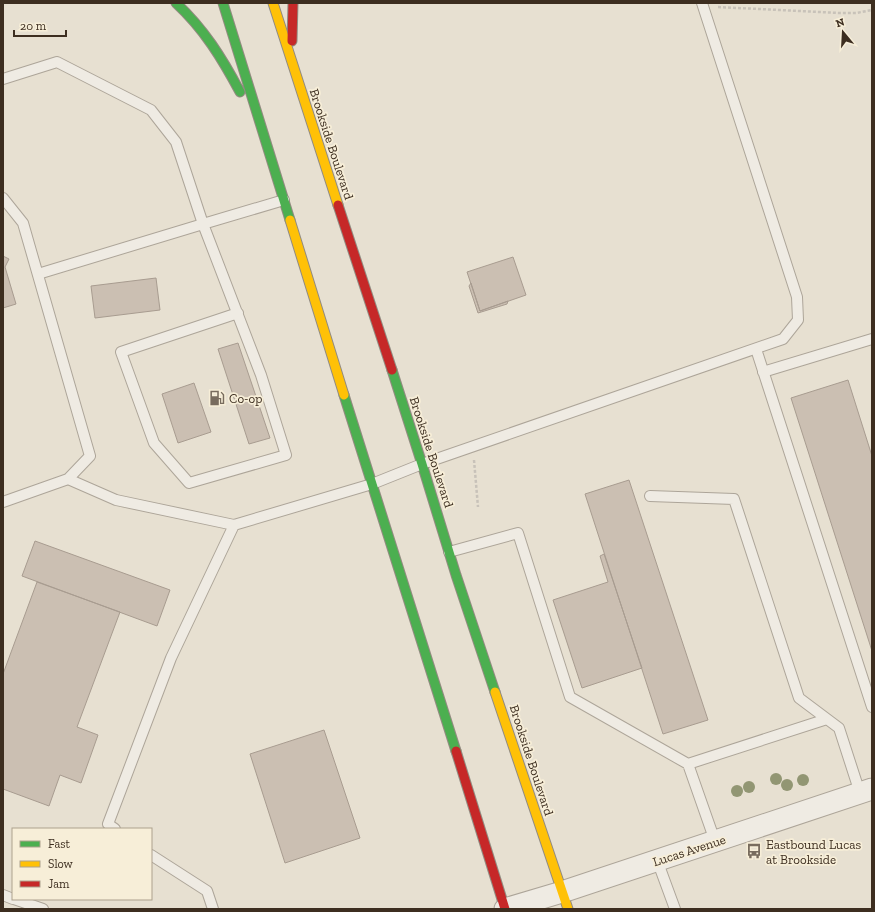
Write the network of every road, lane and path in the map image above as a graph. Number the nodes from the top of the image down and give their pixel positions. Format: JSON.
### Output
{"nodes":[{"id":1,"x":176,"y":3,"type":"edge"},
{"id":2,"x":223,"y":3,"type":"edge"},
{"id":3,"x":273,"y":3,"type":"edge"},
{"id":4,"x":293,"y":3,"type":"edge"},
{"id":5,"x":702,"y":3,"type":"edge"},
{"id":6,"x":715,"y":7,"type":"dead end"},
{"id":7,"x":872,"y":10,"type":"edge"},
{"id":8,"x":292,"y":60,"type":"junction"},
{"id":9,"x":3,"y":79,"type":"edge"},
{"id":10,"x":267,"y":146,"type":"junction"},
{"id":11,"x":3,"y":198,"type":"edge"},
{"id":12,"x":284,"y":200,"type":"junction"},
{"id":13,"x":203,"y":224,"type":"junction"},
{"id":14,"x":38,"y":274,"type":"junction"},
{"id":15,"x":238,"y":313,"type":"junction"},
{"id":16,"x":872,"y":339,"type":"edge"},
{"id":17,"x":756,"y":349,"type":"junction"},
{"id":18,"x":763,"y":372,"type":"junction"},
{"id":19,"x":473,"y":446,"type":"junction"},
{"id":20,"x":422,"y":464,"type":"junction"},
{"id":21,"x":68,"y":479,"type":"junction"},
{"id":22,"x":372,"y":484,"type":"junction"},
{"id":23,"x":650,"y":496,"type":"dead end"},
{"id":24,"x":3,"y":502,"type":"edge"},
{"id":25,"x":478,"y":507,"type":"dead end"},
{"id":26,"x":234,"y":525,"type":"junction"},
{"id":27,"x":450,"y":552,"type":"junction"},
{"id":28,"x":872,"y":706,"type":"edge"},
{"id":29,"x":827,"y":719,"type":"junction"},
{"id":30,"x":688,"y":764,"type":"junction"},
{"id":31,"x":866,"y":791,"type":"edge"},
{"id":32,"x":114,"y":828,"type":"edge"},
{"id":33,"x":715,"y":841,"type":"junction"},
{"id":34,"x":152,"y":856,"type":"edge"},
{"id":35,"x":656,"y":860,"type":"junction"},
{"id":36,"x":16,"y":900,"type":"edge"},
{"id":37,"x":565,"y":900,"type":"edge"},
{"id":38,"x":43,"y":909,"type":"edge"},
{"id":39,"x":213,"y":909,"type":"edge"},
{"id":40,"x":505,"y":909,"type":"edge"},
{"id":41,"x":675,"y":909,"type":"edge"}],
"edges":[{"from":1,"to":10,"type":"main road"},
{"from":2,"to":10,"type":"main road"},
{"from":3,"to":8,"type":"main road","name":"Brookside Boulevard"},
{"from":4,"to":8,"type":"main road"},
{"from":5,"to":17,"type":"lane"},
{"from":6,"to":7,"type":"path"},
{"from":8,"to":20,"type":"main road","name":"Brookside Boulevard"},
{"from":9,"to":13,"type":"lane"},
{"from":10,"to":12,"type":"main road"},
{"from":11,"to":14,"type":"lane"},
{"from":12,"to":13,"type":"lane"},
{"from":12,"to":22,"type":"main road"},
{"from":13,"to":14,"type":"lane"},
{"from":13,"to":15,"type":"lane"},
{"from":14,"to":21,"type":"lane"},
{"from":15,"to":15,"type":"lane"},
{"from":16,"to":18,"type":"lane"},
{"from":17,"to":18,"type":"lane"},
{"from":17,"to":19,"type":"lane"},
{"from":18,"to":28,"type":"lane"},
{"from":19,"to":20,"type":"lane"},
{"from":19,"to":25,"type":"path"},
{"from":20,"to":22,"type":"lane"},
{"from":20,"to":27,"type":"main road","name":"Brookside Boulevard"},
{"from":21,"to":24,"type":"lane"},
{"from":21,"to":26,"type":"lane"},
{"from":22,"to":26,"type":"lane"},
{"from":22,"to":40,"type":"main road"},
{"from":23,"to":29,"type":"lane"},
{"from":26,"to":32,"type":"lane"},
{"from":27,"to":30,"type":"lane"},
{"from":27,"to":37,"type":"main road","name":"Brookside Boulevard"},
{"from":29,"to":30,"type":"lane"},
{"from":29,"to":31,"type":"lane"},
{"from":30,"to":33,"type":"lane"},
{"from":31,"to":33,"type":"street","name":"Lucas Avenue"},
{"from":33,"to":35,"type":"street","name":"Lucas Avenue"},
{"from":34,"to":39,"type":"lane"},
{"from":35,"to":37,"type":"street","name":"Lucas Avenue"},
{"from":35,"to":41,"type":"lane"},
{"from":36,"to":38,"type":"lane"},
{"from":37,"to":40,"type":"street","name":"Lucas Avenue"}]}
